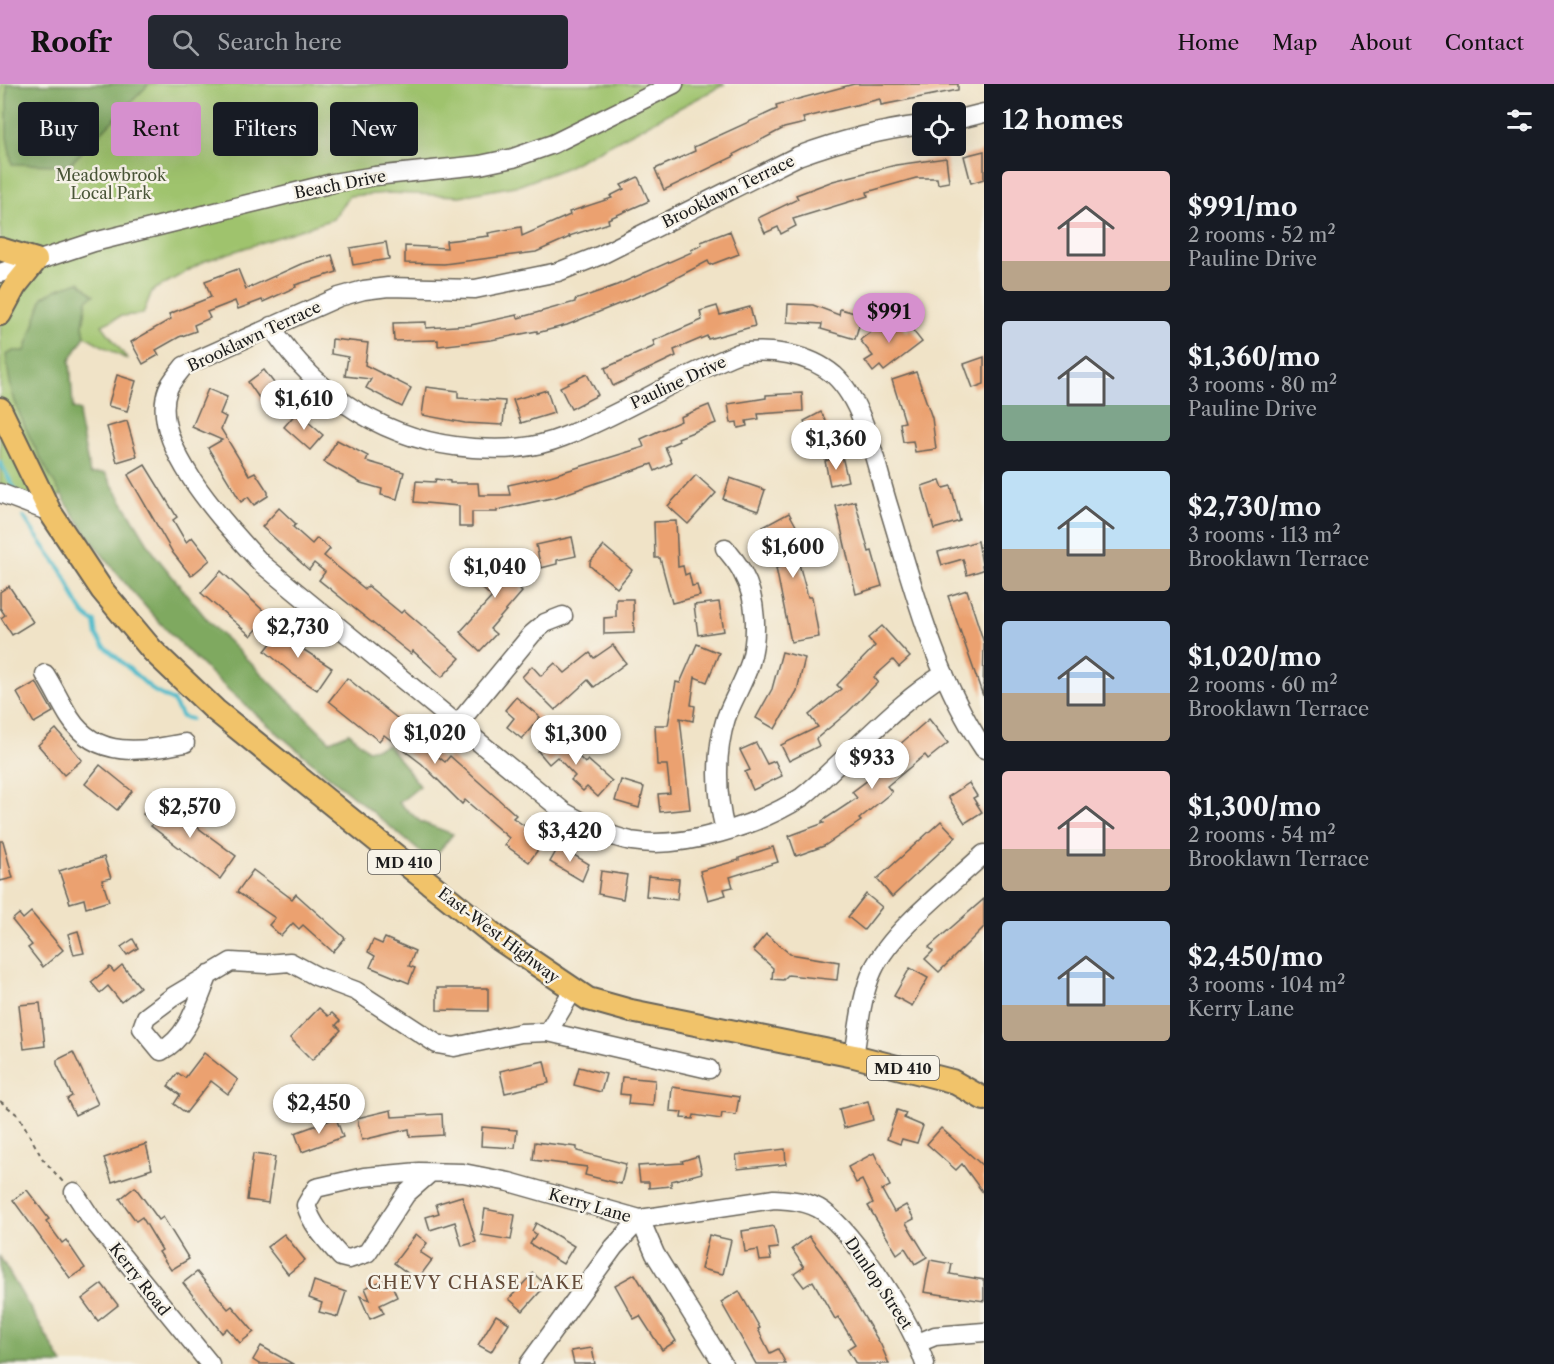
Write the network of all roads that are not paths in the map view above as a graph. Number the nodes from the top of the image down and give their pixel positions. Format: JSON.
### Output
{"nodes":[{"id":1,"x":674,"y":84,"type":"edge"},
{"id":2,"x":984,"y":113,"type":"edge"},
{"id":3,"x":966,"y":118,"type":"edge"},
{"id":4,"x":912,"y":125,"type":"edge"},
{"id":5,"x":0,"y":249,"type":"edge"},
{"id":6,"x":36,"y":260,"type":"junction"},
{"id":7,"x":0,"y":273,"type":"edge"},
{"id":8,"x":0,"y":314,"type":"edge"},
{"id":9,"x":272,"y":326,"type":"junction"},
{"id":10,"x":0,"y":409,"type":"edge"},
{"id":11,"x":0,"y":493,"type":"edge"},
{"id":12,"x":50,"y":512,"type":"junction"},
{"id":13,"x":725,"y":548,"type":"dead end"},
{"id":14,"x":563,"y":616,"type":"dead end"},
{"id":15,"x":45,"y":674,"type":"dead end"},
{"id":16,"x":944,"y":674,"type":"junction"},
{"id":17,"x":457,"y":725,"type":"junction"},
{"id":18,"x":184,"y":743,"type":"dead end"},
{"id":19,"x":984,"y":749,"type":"edge"},
{"id":20,"x":725,"y":830,"type":"junction"},
{"id":21,"x":984,"y":854,"type":"edge"},
{"id":22,"x":209,"y":974,"type":"junction"},
{"id":23,"x":573,"y":990,"type":"junction"},
{"id":24,"x":174,"y":996,"type":"junction"},
{"id":25,"x":193,"y":1011,"type":"junction"},
{"id":26,"x":548,"y":1032,"type":"junction"},
{"id":27,"x":854,"y":1056,"type":"junction"},
{"id":28,"x":709,"y":1069,"type":"dead end"},
{"id":29,"x":984,"y":1078,"type":"edge"},
{"id":30,"x":952,"y":1081,"type":"junction"},
{"id":31,"x":984,"y":1099,"type":"edge"},
{"id":32,"x":430,"y":1173,"type":"junction"},
{"id":33,"x":74,"y":1192,"type":"road end"},
{"id":34,"x":821,"y":1210,"type":"joint"},
{"id":35,"x":640,"y":1219,"type":"junction"},
{"id":36,"x":984,"y":1332,"type":"edge"},
{"id":37,"x":918,"y":1343,"type":"junction"},
{"id":38,"x":210,"y":1364,"type":"edge"},
{"id":39,"x":529,"y":1364,"type":"edge"},
{"id":40,"x":723,"y":1364,"type":"edge"},
{"id":41,"x":925,"y":1364,"type":"edge"}],
"edges":[{"from":1,"to":6,"type":"street","name":"Beach Drive"},
{"from":2,"to":3,"type":"street"},
{"from":4,"to":9,"type":"street","name":"Brooklawn Terrace"},
{"from":5,"to":6,"type":"main road"},
{"from":6,"to":7,"type":"street","name":"Beach Drive"},
{"from":6,"to":8,"type":"main road"},
{"from":9,"to":16,"type":"street","name":"Pauline Drive"},
{"from":9,"to":17,"type":"street","name":"Brooklawn Terrace"},
{"from":10,"to":12,"type":"main road","name":"East-West Highway","number":"MD 410"},
{"from":11,"to":12,"type":"street"},
{"from":12,"to":23,"type":"main road","name":"East-West Highway","number":"MD 410"},
{"from":13,"to":20,"type":"street"},
{"from":14,"to":17,"type":"street"},
{"from":15,"to":18,"type":"street"},
{"from":16,"to":19,"type":"street","name":"Pauline Drive"},
{"from":16,"to":20,"type":"street","name":"Brooklawn Terrace"},
{"from":17,"to":20,"type":"street","name":"Brooklawn Terrace"},
{"from":21,"to":27,"type":"street"},
{"from":22,"to":24,"type":"street"},
{"from":22,"to":25,"type":"street"},
{"from":22,"to":26,"type":"street"},
{"from":23,"to":26,"type":"street"},
{"from":23,"to":27,"type":"main road","name":"East-West Highway","number":"MD 410"},
{"from":24,"to":25,"type":"street"},
{"from":24,"to":25,"type":"street"},
{"from":26,"to":28,"type":"street"},
{"from":27,"to":30,"type":"main road","name":"East-West Highway","number":"MD 410"},
{"from":29,"to":30,"type":"main road"},
{"from":30,"to":31,"type":"main road","name":"East-West Highway","number":"MD 410"},
{"from":32,"to":32,"type":"street","name":"Kerry Lane"},
{"from":32,"to":35,"type":"street","name":"Kerry Lane"},
{"from":33,"to":38,"type":"street","name":"Kerry Road"},
{"from":34,"to":35,"type":"street","name":"Kerry Lane"},
{"from":34,"to":37,"type":"street","name":"Dunlop Street"},
{"from":35,"to":39,"type":"street"},
{"from":35,"to":40,"type":"street"},
{"from":36,"to":37,"type":"street"},
{"from":37,"to":41,"type":"street","name":"Dunlop Street"}]}
